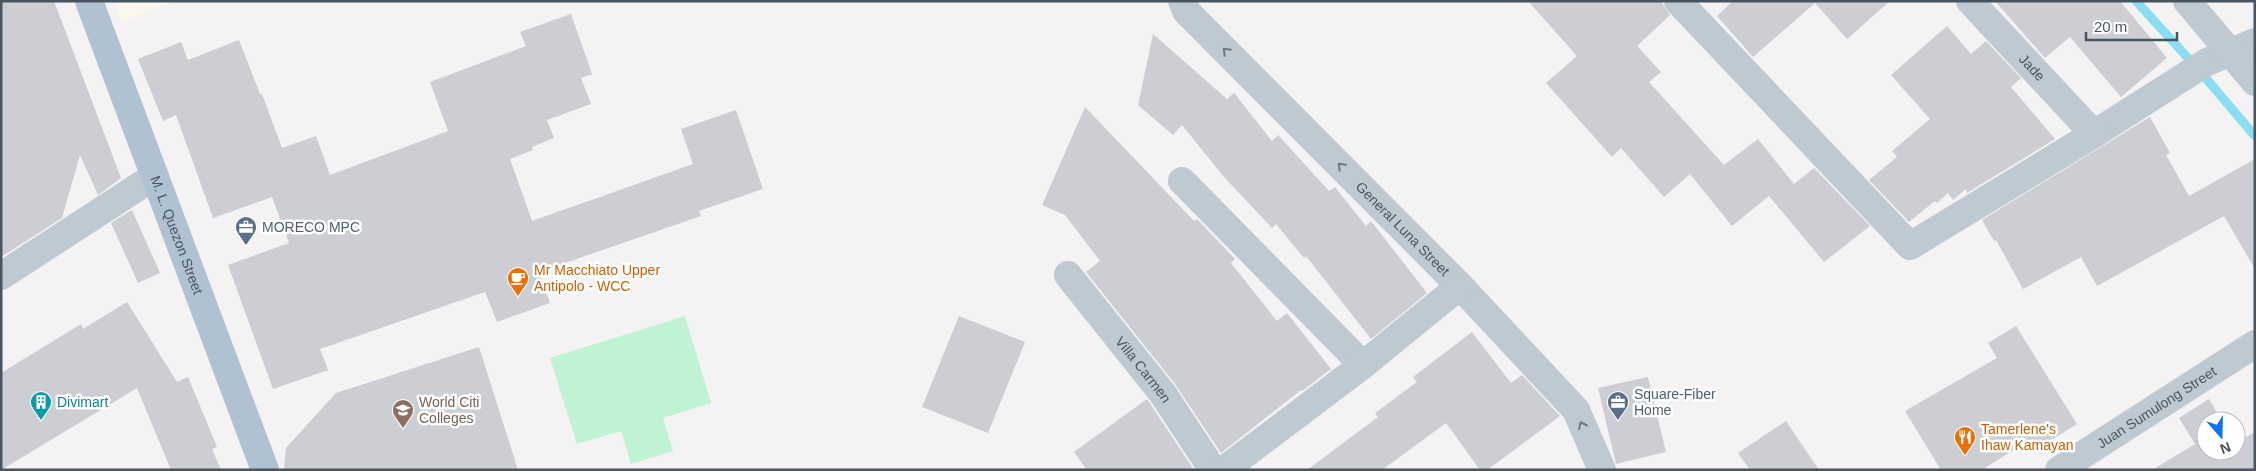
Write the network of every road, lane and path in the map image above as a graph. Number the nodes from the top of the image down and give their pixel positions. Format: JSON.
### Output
{"nodes":[{"id":1,"x":89,"y":1,"type":"edge"},
{"id":2,"x":1182,"y":1,"type":"edge"},
{"id":3,"x":1678,"y":1,"type":"edge"},
{"id":4,"x":1970,"y":1,"type":"edge"},
{"id":5,"x":2187,"y":1,"type":"edge"},
{"id":6,"x":2255,"y":42,"type":"edge"},
{"id":7,"x":2219,"y":57,"type":"junction"},
{"id":8,"x":2255,"y":82,"type":"edge"},
{"id":9,"x":2094,"y":134,"type":"junction"},
{"id":10,"x":154,"y":176,"type":"junction"},
{"id":11,"x":1182,"y":180,"type":"dead end"},
{"id":12,"x":1068,"y":275,"type":"dead end"},
{"id":13,"x":1,"y":276,"type":"edge"},
{"id":14,"x":1460,"y":286,"type":"junction"},
{"id":15,"x":2255,"y":344,"type":"edge"},
{"id":16,"x":1363,"y":365,"type":"junction"},
{"id":17,"x":265,"y":470,"type":"edge"},
{"id":18,"x":1213,"y":470,"type":"edge"},
{"id":19,"x":1224,"y":470,"type":"edge"},
{"id":20,"x":1602,"y":470,"type":"edge"},
{"id":21,"x":2059,"y":470,"type":"edge"}],
"edges":[{"from":1,"to":10,"type":"main road","name":"M. L. Quezon Street"},
{"from":14,"to":2,"type":"street","name":"General Luna Street","one_way":true},
{"from":3,"to":9,"type":"street"},
{"from":4,"to":9,"type":"street","name":"Jade"},
{"from":5,"to":7,"type":"street"},
{"from":6,"to":7,"type":"street"},
{"from":7,"to":8,"type":"street"},
{"from":7,"to":9,"type":"street"},
{"from":10,"to":13,"type":"street"},
{"from":10,"to":17,"type":"main road","name":"M. L. Quezon Street"},
{"from":11,"to":16,"type":"street"},
{"from":12,"to":18,"type":"street","name":"Villa Carmen"},
{"from":14,"to":16,"type":"street"},
{"from":20,"to":14,"type":"street","name":"General Luna Street","one_way":true},
{"from":15,"to":21,"type":"street","name":"Juan Sumulong Street"},
{"from":16,"to":19,"type":"street"}]}
